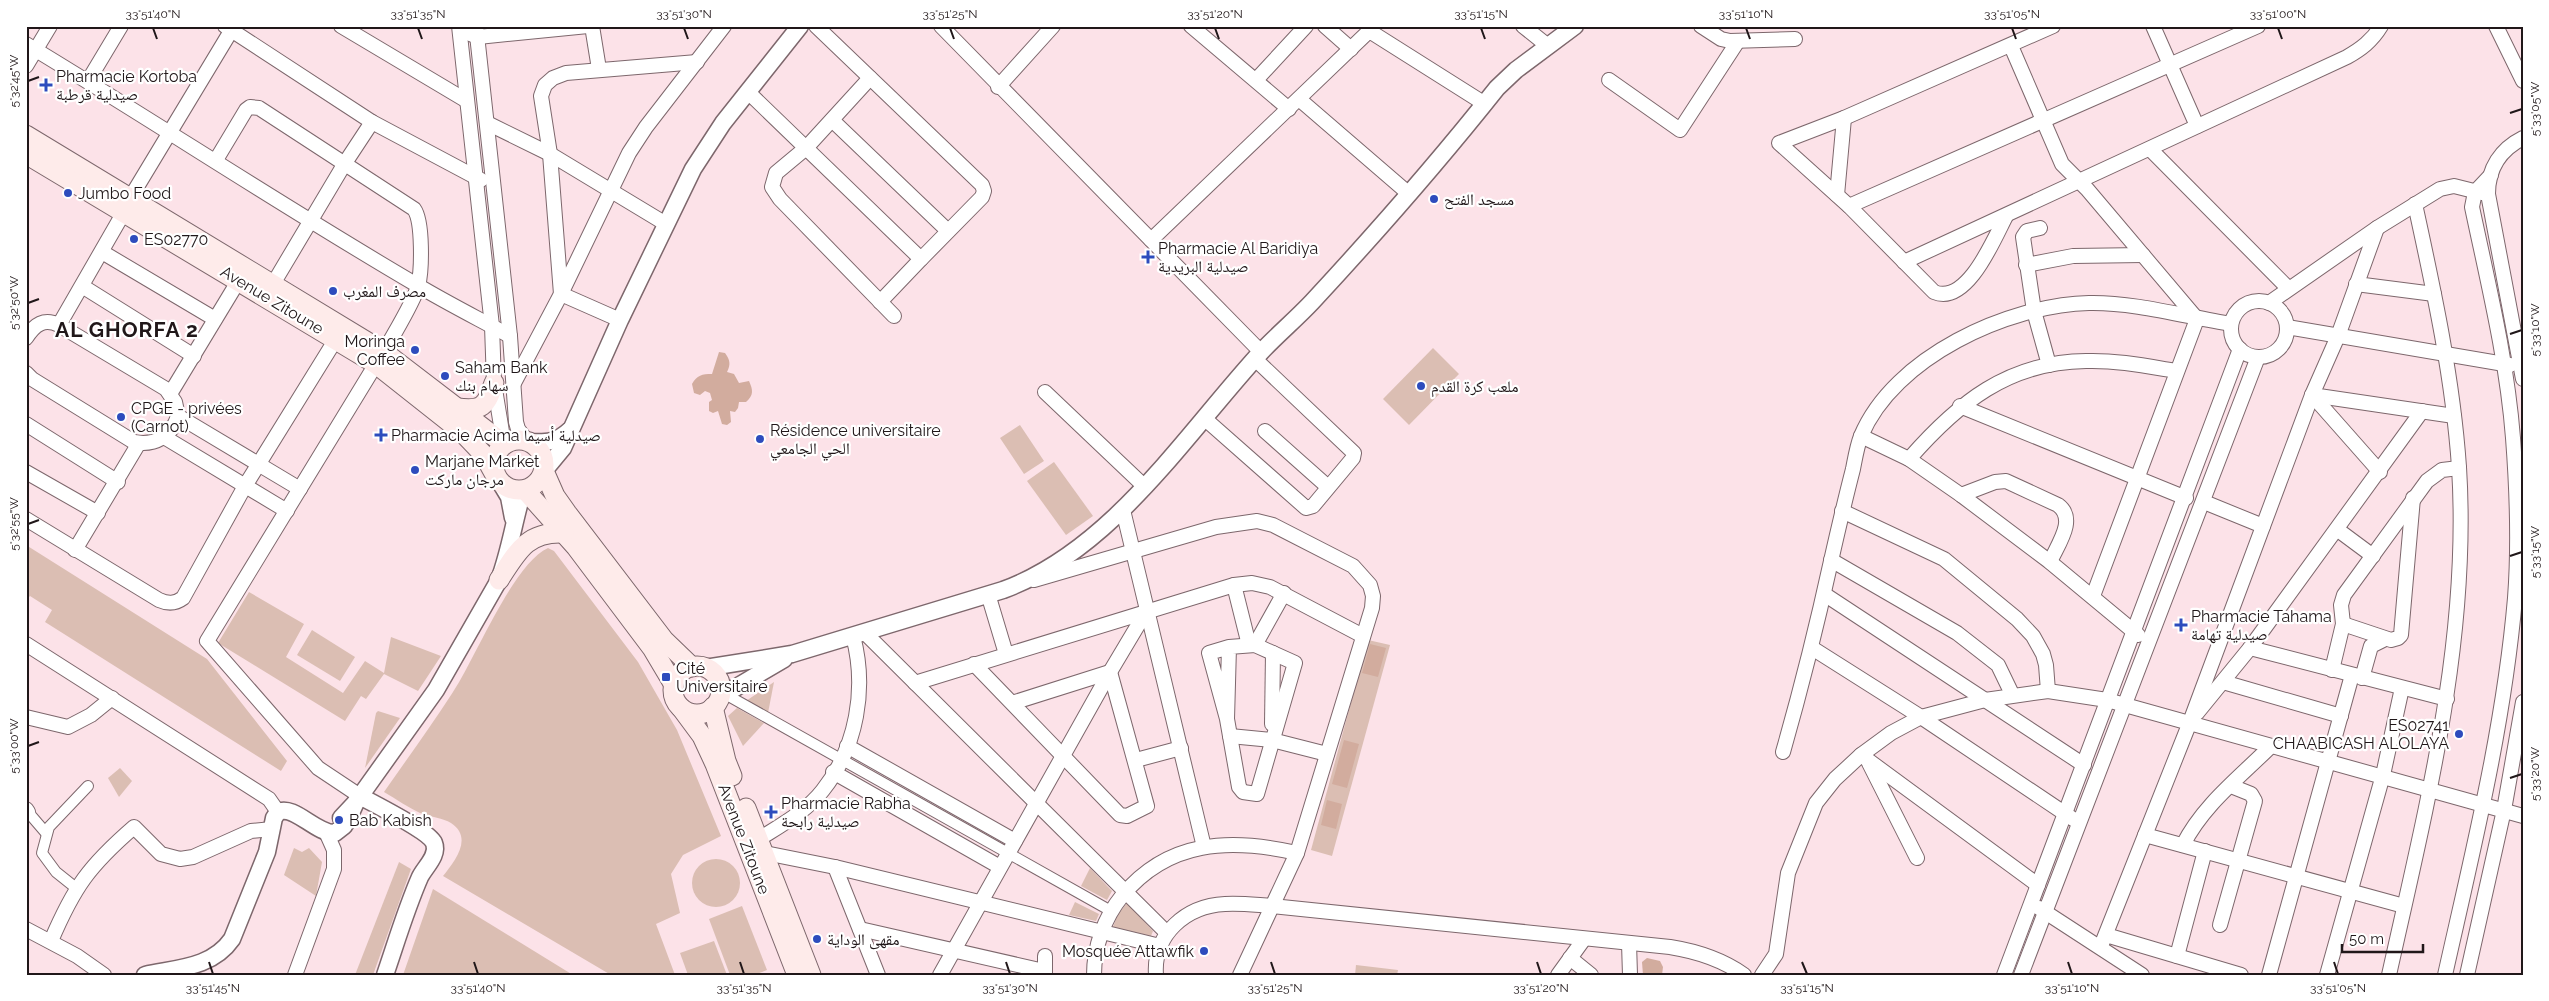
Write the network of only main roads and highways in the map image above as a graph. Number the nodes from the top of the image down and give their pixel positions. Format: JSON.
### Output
{"nodes":[{"id":1,"x":26,"y":135,"type":"edge"},
{"id":2,"x":27,"y":155,"type":"edge"},
{"id":3,"x":127,"y":206,"type":"junction"},
{"id":4,"x":380,"y":358,"type":"junction"},
{"id":5,"x":494,"y":383,"type":"road end"},
{"id":6,"x":456,"y":408,"type":"junction"},
{"id":7,"x":504,"y":444,"type":"junction"},
{"id":8,"x":544,"y":471,"type":"junction"},
{"id":9,"x":497,"y":478,"type":"junction"},
{"id":10,"x":524,"y":490,"type":"junction"},
{"id":11,"x":564,"y":533,"type":"junction"},
{"id":12,"x":499,"y":580,"type":"road end"},
{"id":13,"x":699,"y":667,"type":"junction"},
{"id":14,"x":674,"y":685,"type":"junction"},
{"id":15,"x":719,"y":700,"type":"junction"},
{"id":16,"x":682,"y":709,"type":"junction"},
{"id":17,"x":797,"y":975,"type":"edge"},
{"id":18,"x":811,"y":975,"type":"edge"}],
"edges":[{"from":1,"to":3,"type":"main road","name":"Avenue Zitoune"},
{"from":2,"to":3,"type":"main road","name":"Avenue Zitoune"},
{"from":3,"to":4,"type":"main road","name":"Avenue Zitoune"},
{"from":3,"to":4,"type":"main road","name":"Avenue Zitoune"},
{"from":4,"to":6,"type":"main road","name":"Avenue Zitoune"},
{"from":4,"to":9,"type":"main road","name":"Avenue Zitoune"},
{"from":5,"to":6,"type":"main road"},
{"from":6,"to":7,"type":"main road","name":"Avenue Zitoune"},
{"from":7,"to":8,"type":"main road"},
{"from":7,"to":9,"type":"main road"},
{"from":8,"to":10,"type":"main road"},
{"from":8,"to":13,"type":"main road"},
{"from":9,"to":10,"type":"main road"},
{"from":10,"to":11,"type":"main road"},
{"from":11,"to":12,"type":"main road"},
{"from":11,"to":14,"type":"main road"},
{"from":13,"to":14,"type":"main road"},
{"from":13,"to":15,"type":"main road"},
{"from":14,"to":16,"type":"main road"},
{"from":15,"to":16,"type":"main road"},
{"from":15,"to":18,"type":"main road","name":"Avenue Zitoune"},
{"from":16,"to":17,"type":"main road","name":"Avenue Zitoune"}]}
